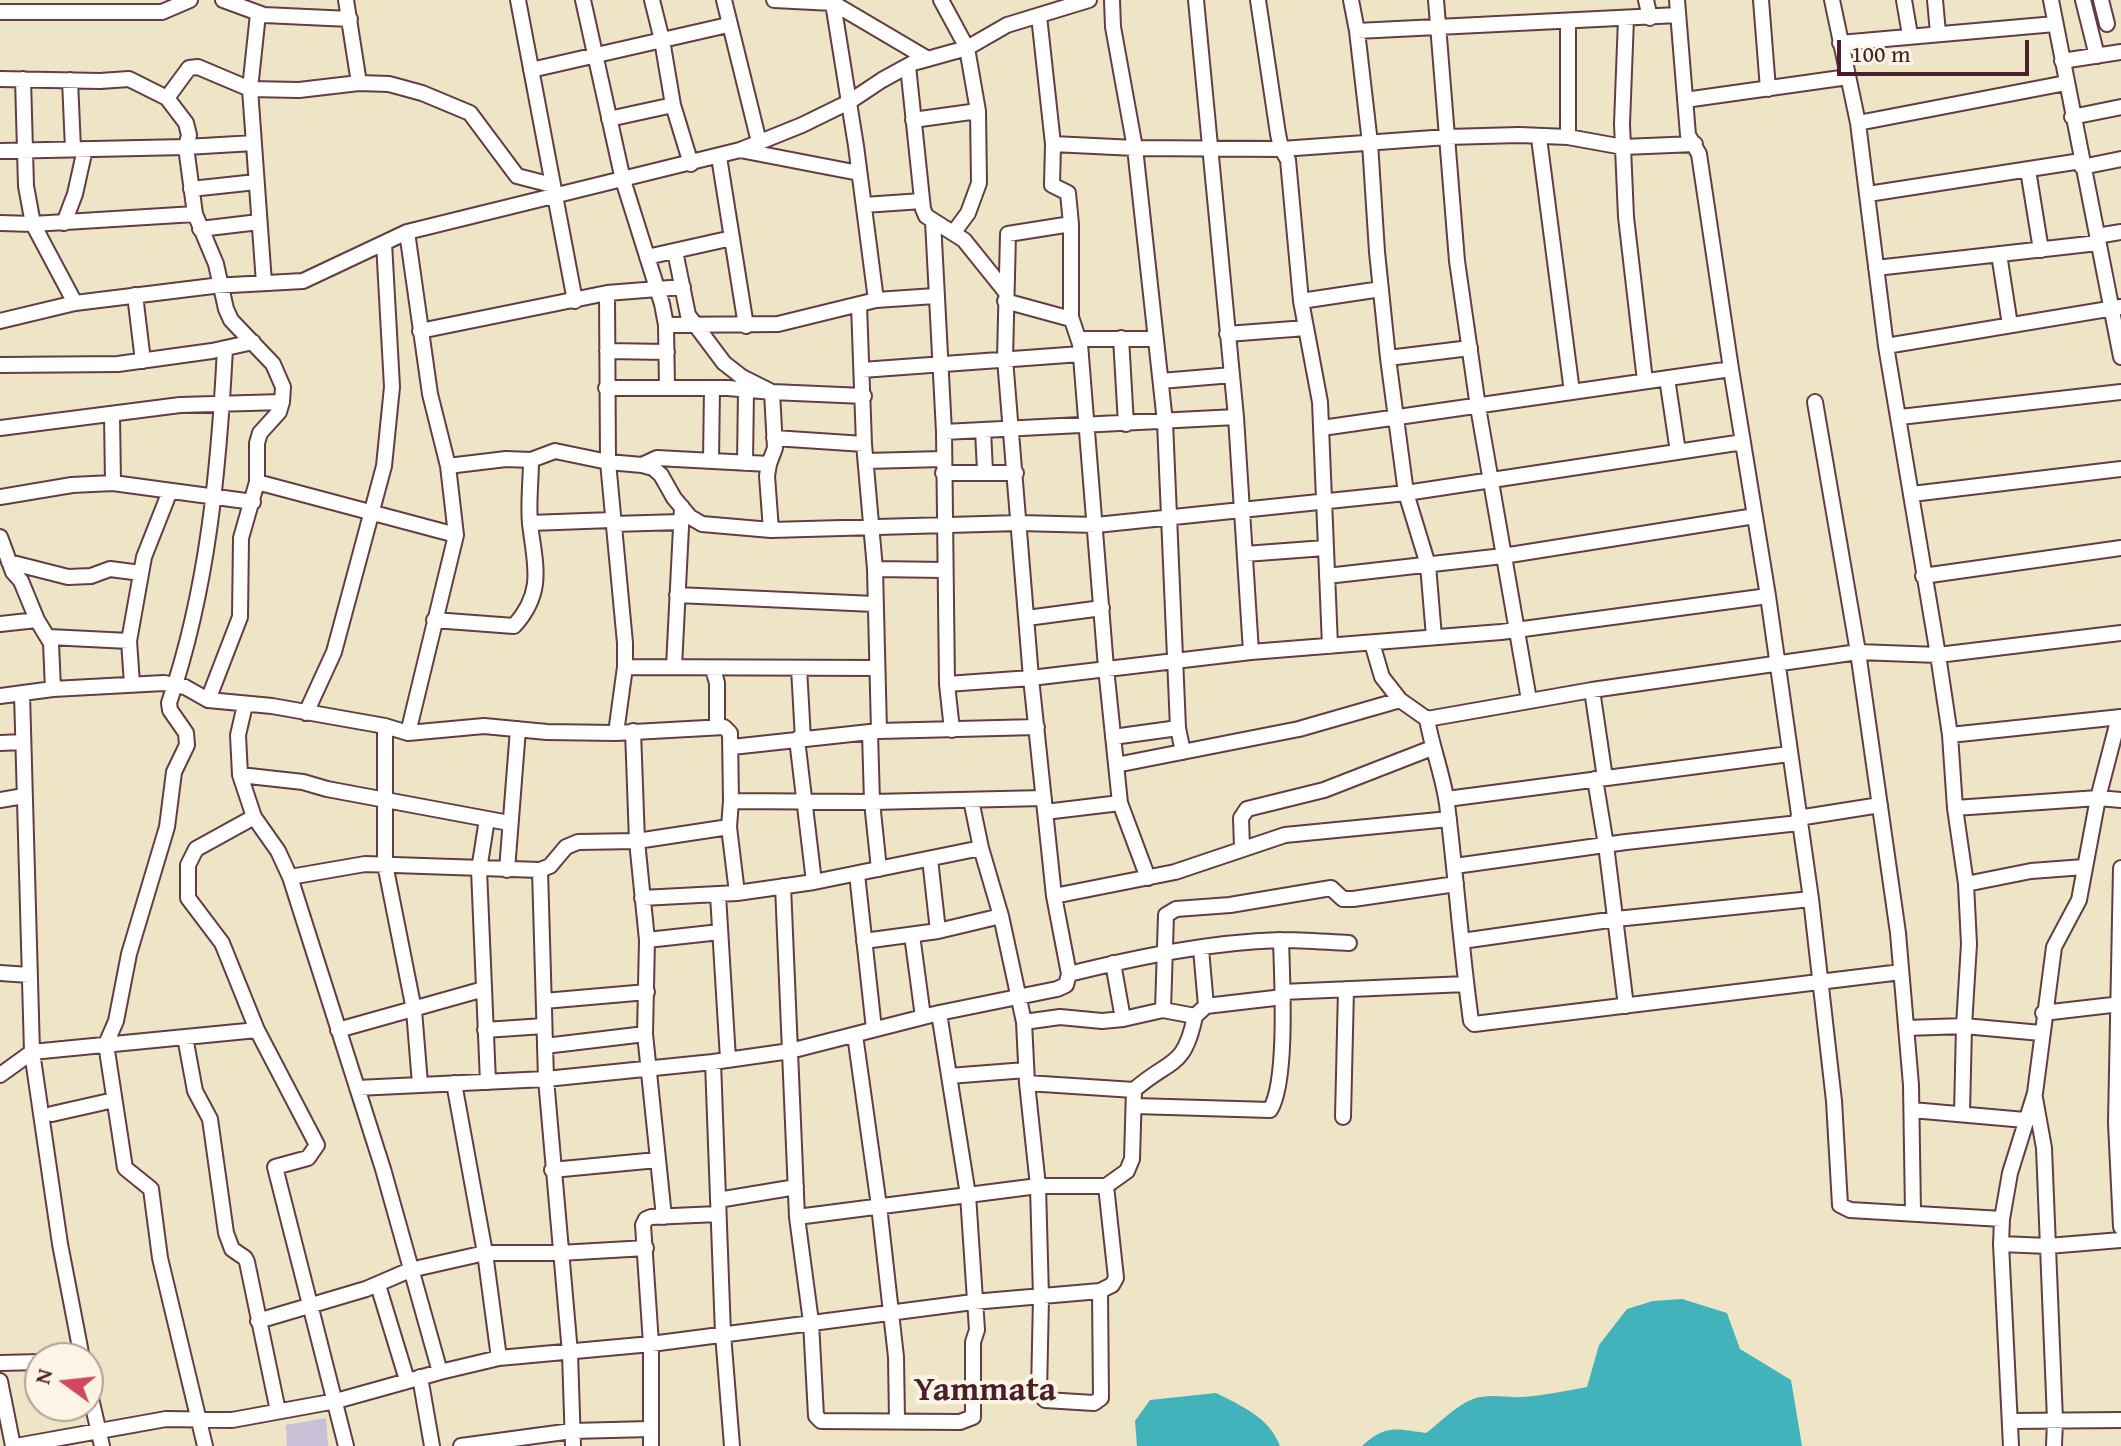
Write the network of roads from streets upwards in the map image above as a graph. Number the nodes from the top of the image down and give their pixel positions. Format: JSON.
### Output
{"nodes":[{"id":1,"x":190,"y":0,"type":"edge"},
{"id":2,"x":223,"y":0,"type":"edge"},
{"id":3,"x":346,"y":0,"type":"edge"},
{"id":4,"x":518,"y":0,"type":"edge"},
{"id":5,"x":583,"y":0,"type":"edge"},
{"id":6,"x":652,"y":0,"type":"edge"},
{"id":7,"x":724,"y":0,"type":"edge"},
{"id":8,"x":774,"y":0,"type":"edge"},
{"id":9,"x":1089,"y":0,"type":"edge"},
{"id":10,"x":1112,"y":0,"type":"edge"},
{"id":11,"x":1196,"y":0,"type":"edge"},
{"id":12,"x":1258,"y":0,"type":"edge"},
{"id":13,"x":1351,"y":0,"type":"edge"},
{"id":14,"x":1436,"y":0,"type":"edge"},
{"id":15,"x":1646,"y":0,"type":"edge"},
{"id":16,"x":1761,"y":0,"type":"edge"},
{"id":17,"x":1832,"y":0,"type":"edge"},
{"id":18,"x":1904,"y":0,"type":"edge"},
{"id":19,"x":1935,"y":0,"type":"edge"},
{"id":20,"x":2083,"y":0,"type":"edge"},
{"id":21,"x":2101,"y":0,"type":"edge"},
{"id":22,"x":943,"y":2,"type":"edge"},
{"id":23,"x":2055,"y":2,"type":"edge"},
{"id":24,"x":833,"y":3,"type":"junction"},
{"id":25,"x":48,"y":6,"type":"edge"},
{"id":26,"x":1678,"y":8,"type":"edge"},
{"id":27,"x":0,"y":12,"type":"edge"},
{"id":28,"x":258,"y":14,"type":"junction"},
{"id":29,"x":1039,"y":16,"type":"junction"},
{"id":30,"x":1626,"y":18,"type":"junction"},
{"id":31,"x":1650,"y":18,"type":"junction"},
{"id":32,"x":350,"y":19,"type":"junction"},
{"id":33,"x":1568,"y":21,"type":"junction"},
{"id":34,"x":2055,"y":24,"type":"junction"},
{"id":35,"x":2107,"y":24,"type":"dead end"},
{"id":36,"x":728,"y":25,"type":"junction"},
{"id":37,"x":1439,"y":29,"type":"junction"},
{"id":38,"x":1357,"y":31,"type":"junction"},
{"id":39,"x":1938,"y":33,"type":"junction"},
{"id":40,"x":1910,"y":35,"type":"junction"},
{"id":41,"x":662,"y":40,"type":"junction"},
{"id":42,"x":1840,"y":43,"type":"junction"},
{"id":43,"x":967,"y":48,"type":"junction"},
{"id":44,"x":2121,"y":52,"type":"edge"},
{"id":45,"x":594,"y":56,"type":"junction"},
{"id":46,"x":2097,"y":56,"type":"junction"},
{"id":47,"x":928,"y":59,"type":"junction"},
{"id":48,"x":2062,"y":61,"type":"junction"},
{"id":49,"x":908,"y":66,"type":"junction"},
{"id":50,"x":531,"y":70,"type":"junction"},
{"id":51,"x":1848,"y":77,"type":"junction"},
{"id":52,"x":0,"y":79,"type":"edge"},
{"id":53,"x":23,"y":79,"type":"junction"},
{"id":54,"x":70,"y":80,"type":"junction"},
{"id":55,"x":359,"y":83,"type":"junction"},
{"id":56,"x":2066,"y":83,"type":"junction"},
{"id":57,"x":250,"y":89,"type":"junction"},
{"id":58,"x":1768,"y":89,"type":"junction"},
{"id":59,"x":167,"y":98,"type":"junction"},
{"id":60,"x":1685,"y":100,"type":"junction"},
{"id":61,"x":849,"y":102,"type":"junction"},
{"id":62,"x":673,"y":105,"type":"junction"},
{"id":63,"x":2121,"y":107,"type":"edge"},
{"id":64,"x":978,"y":111,"type":"junction"},
{"id":65,"x":2072,"y":117,"type":"junction"},
{"id":66,"x":609,"y":119,"type":"junction"},
{"id":67,"x":913,"y":120,"type":"junction"},
{"id":68,"x":1858,"y":123,"type":"junction"},
{"id":69,"x":1447,"y":137,"type":"junction"},
{"id":70,"x":1568,"y":137,"type":"junction"},
{"id":71,"x":1539,"y":138,"type":"junction"},
{"id":72,"x":759,"y":142,"type":"junction"},
{"id":73,"x":254,"y":143,"type":"junction"},
{"id":74,"x":1370,"y":143,"type":"junction"},
{"id":75,"x":1053,"y":144,"type":"junction"},
{"id":76,"x":1695,"y":144,"type":"junction"},
{"id":77,"x":186,"y":147,"type":"junction"},
{"id":78,"x":1623,"y":147,"type":"junction"},
{"id":79,"x":1135,"y":148,"type":"junction"},
{"id":80,"x":79,"y":149,"type":"junction"},
{"id":81,"x":1210,"y":149,"type":"junction"},
{"id":82,"x":1282,"y":149,"type":"junction"},
{"id":83,"x":740,"y":150,"type":"junction"},
{"id":84,"x":0,"y":151,"type":"edge"},
{"id":85,"x":25,"y":151,"type":"junction"},
{"id":86,"x":719,"y":157,"type":"junction"},
{"id":87,"x":2121,"y":159,"type":"edge"},
{"id":88,"x":691,"y":164,"type":"junction"},
{"id":89,"x":2082,"y":164,"type":"junction"},
{"id":90,"x":2028,"y":170,"type":"junction"},
{"id":91,"x":859,"y":173,"type":"junction"},
{"id":92,"x":623,"y":180,"type":"junction"},
{"id":93,"x":256,"y":182,"type":"junction"},
{"id":94,"x":191,"y":189,"type":"junction"},
{"id":95,"x":553,"y":191,"type":"junction"},
{"id":96,"x":1868,"y":194,"type":"junction"},
{"id":97,"x":922,"y":201,"type":"junction"},
{"id":98,"x":864,"y":205,"type":"junction"},
{"id":99,"x":933,"y":221,"type":"junction"},
{"id":100,"x":197,"y":222,"type":"junction"},
{"id":101,"x":259,"y":222,"type":"junction"},
{"id":102,"x":0,"y":223,"type":"edge"},
{"id":103,"x":64,"y":223,"type":"junction"},
{"id":104,"x":33,"y":224,"type":"junction"},
{"id":105,"x":1071,"y":224,"type":"junction"},
{"id":106,"x":407,"y":232,"type":"junction"},
{"id":107,"x":954,"y":232,"type":"junction"},
{"id":108,"x":2121,"y":232,"type":"edge"},
{"id":109,"x":732,"y":238,"type":"junction"},
{"id":110,"x":2097,"y":240,"type":"junction"},
{"id":111,"x":384,"y":243,"type":"junction"},
{"id":112,"x":2041,"y":250,"type":"junction"},
{"id":113,"x":675,"y":251,"type":"junction"},
{"id":114,"x":1999,"y":254,"type":"junction"},
{"id":115,"x":647,"y":257,"type":"junction"},
{"id":116,"x":1876,"y":268,"type":"junction"},
{"id":117,"x":264,"y":283,"type":"junction"},
{"id":118,"x":221,"y":287,"type":"junction"},
{"id":119,"x":683,"y":287,"type":"junction"},
{"id":120,"x":1381,"y":289,"type":"junction"},
{"id":121,"x":656,"y":290,"type":"junction"},
{"id":122,"x":607,"y":293,"type":"junction"},
{"id":123,"x":135,"y":295,"type":"junction"},
{"id":124,"x":935,"y":296,"type":"junction"},
{"id":125,"x":1005,"y":296,"type":"junction"},
{"id":126,"x":876,"y":300,"type":"junction"},
{"id":127,"x":575,"y":301,"type":"junction"},
{"id":128,"x":1301,"y":301,"type":"junction"},
{"id":129,"x":75,"y":303,"type":"junction"},
{"id":130,"x":859,"y":305,"type":"junction"},
{"id":131,"x":2116,"y":308,"type":"edge"},
{"id":132,"x":1071,"y":317,"type":"junction"},
{"id":133,"x":0,"y":321,"type":"edge"},
{"id":134,"x":666,"y":325,"type":"junction"},
{"id":135,"x":695,"y":325,"type":"junction"},
{"id":136,"x":2010,"y":325,"type":"junction"},
{"id":137,"x":746,"y":326,"type":"junction"},
{"id":138,"x":1306,"y":328,"type":"junction"},
{"id":139,"x":420,"y":331,"type":"junction"},
{"id":140,"x":1227,"y":334,"type":"junction"},
{"id":141,"x":1121,"y":338,"type":"junction"},
{"id":142,"x":1154,"y":339,"type":"junction"},
{"id":143,"x":253,"y":342,"type":"junction"},
{"id":144,"x":1886,"y":346,"type":"junction"},
{"id":145,"x":1080,"y":347,"type":"junction"},
{"id":146,"x":225,"y":348,"type":"junction"},
{"id":147,"x":1470,"y":348,"type":"junction"},
{"id":148,"x":607,"y":351,"type":"junction"},
{"id":149,"x":667,"y":352,"type":"junction"},
{"id":150,"x":2121,"y":357,"type":"edge"},
{"id":151,"x":1388,"y":358,"type":"junction"},
{"id":152,"x":1005,"y":359,"type":"junction"},
{"id":153,"x":143,"y":361,"type":"junction"},
{"id":154,"x":939,"y":363,"type":"junction"},
{"id":155,"x":0,"y":365,"type":"edge"},
{"id":156,"x":1731,"y":369,"type":"junction"},
{"id":157,"x":862,"y":370,"type":"junction"},
{"id":158,"x":1232,"y":375,"type":"junction"},
{"id":159,"x":1667,"y":378,"type":"junction"},
{"id":160,"x":1161,"y":381,"type":"junction"},
{"id":161,"x":1645,"y":381,"type":"junction"},
{"id":162,"x":606,"y":388,"type":"junction"},
{"id":163,"x":667,"y":388,"type":"junction"},
{"id":164,"x":712,"y":388,"type":"junction"},
{"id":165,"x":746,"y":390,"type":"junction"},
{"id":166,"x":772,"y":392,"type":"junction"},
{"id":167,"x":1572,"y":392,"type":"junction"},
{"id":168,"x":2121,"y":392,"type":"edge"},
{"id":169,"x":864,"y":396,"type":"junction"},
{"id":170,"x":282,"y":402,"type":"junction"},
{"id":171,"x":1815,"y":402,"type":"dead end"},
{"id":172,"x":222,"y":404,"type":"junction"},
{"id":173,"x":1478,"y":407,"type":"junction"},
{"id":174,"x":112,"y":415,"type":"junction"},
{"id":175,"x":1236,"y":417,"type":"junction"},
{"id":176,"x":1900,"y":417,"type":"junction"},
{"id":177,"x":1396,"y":419,"type":"junction"},
{"id":178,"x":1165,"y":422,"type":"junction"},
{"id":179,"x":1126,"y":424,"type":"junction"},
{"id":180,"x":1088,"y":426,"type":"junction"},
{"id":181,"x":0,"y":428,"type":"edge"},
{"id":182,"x":1322,"y":428,"type":"junction"},
{"id":183,"x":1012,"y":429,"type":"junction"},
{"id":184,"x":983,"y":430,"type":"junction"},
{"id":185,"x":944,"y":432,"type":"junction"},
{"id":186,"x":774,"y":438,"type":"junction"},
{"id":187,"x":1743,"y":442,"type":"junction"},
{"id":188,"x":864,"y":444,"type":"junction"},
{"id":189,"x":1678,"y":452,"type":"junction"},
{"id":190,"x":531,"y":460,"type":"junction"},
{"id":191,"x":711,"y":461,"type":"junction"},
{"id":192,"x":866,"y":461,"type":"junction"},
{"id":193,"x":608,"y":462,"type":"junction"},
{"id":194,"x":745,"y":463,"type":"junction"},
{"id":195,"x":769,"y":464,"type":"junction"},
{"id":196,"x":642,"y":465,"type":"junction"},
{"id":197,"x":448,"y":466,"type":"junction"},
{"id":198,"x":943,"y":466,"type":"junction"},
{"id":199,"x":2121,"y":469,"type":"edge"},
{"id":200,"x":985,"y":471,"type":"junction"},
{"id":201,"x":1016,"y":473,"type":"junction"},
{"id":202,"x":1492,"y":481,"type":"junction"},
{"id":203,"x":257,"y":482,"type":"junction"},
{"id":204,"x":113,"y":483,"type":"junction"},
{"id":205,"x":170,"y":491,"type":"junction"},
{"id":206,"x":1406,"y":493,"type":"junction"},
{"id":207,"x":1912,"y":494,"type":"junction"},
{"id":208,"x":0,"y":497,"type":"edge"},
{"id":209,"x":213,"y":497,"type":"junction"},
{"id":210,"x":253,"y":502,"type":"junction"},
{"id":211,"x":1323,"y":502,"type":"junction"},
{"id":212,"x":1241,"y":508,"type":"junction"},
{"id":213,"x":373,"y":513,"type":"junction"},
{"id":214,"x":682,"y":515,"type":"junction"},
{"id":215,"x":1755,"y":516,"type":"junction"},
{"id":216,"x":1168,"y":520,"type":"junction"},
{"id":217,"x":613,"y":522,"type":"junction"},
{"id":218,"x":530,"y":523,"type":"junction"},
{"id":219,"x":1019,"y":523,"type":"junction"},
{"id":220,"x":944,"y":525,"type":"junction"},
{"id":221,"x":1096,"y":525,"type":"junction"},
{"id":222,"x":871,"y":527,"type":"junction"},
{"id":223,"x":771,"y":530,"type":"junction"},
{"id":224,"x":456,"y":535,"type":"junction"},
{"id":225,"x":0,"y":537,"type":"edge"},
{"id":226,"x":1325,"y":548,"type":"junction"},
{"id":227,"x":2121,"y":548,"type":"edge"},
{"id":228,"x":1245,"y":554,"type":"junction"},
{"id":229,"x":1503,"y":556,"type":"junction"},
{"id":230,"x":1428,"y":565,"type":"junction"},
{"id":231,"x":7,"y":569,"type":"edge"},
{"id":232,"x":875,"y":569,"type":"junction"},
{"id":233,"x":945,"y":570,"type":"junction"},
{"id":234,"x":141,"y":573,"type":"junction"},
{"id":235,"x":1327,"y":576,"type":"junction"},
{"id":236,"x":1923,"y":576,"type":"junction"},
{"id":237,"x":677,"y":595,"type":"junction"},
{"id":238,"x":1768,"y":596,"type":"junction"},
{"id":239,"x":874,"y":604,"type":"junction"},
{"id":240,"x":1102,"y":608,"type":"junction"},
{"id":241,"x":1027,"y":618,"type":"junction"},
{"id":242,"x":37,"y":620,"type":"junction"},
{"id":243,"x":434,"y":620,"type":"junction"},
{"id":244,"x":0,"y":624,"type":"edge"},
{"id":245,"x":1515,"y":630,"type":"junction"},
{"id":246,"x":2121,"y":633,"type":"edge"},
{"id":247,"x":49,"y":637,"type":"junction"},
{"id":248,"x":1434,"y":637,"type":"junction"},
{"id":249,"x":129,"y":641,"type":"junction"},
{"id":250,"x":1372,"y":643,"type":"junction"},
{"id":251,"x":1330,"y":646,"type":"junction"},
{"id":252,"x":1251,"y":652,"type":"junction"},
{"id":253,"x":1858,"y":652,"type":"junction"},
{"id":254,"x":1938,"y":655,"type":"junction"},
{"id":255,"x":1176,"y":659,"type":"junction"},
{"id":256,"x":1777,"y":663,"type":"junction"},
{"id":257,"x":625,"y":667,"type":"junction"},
{"id":258,"x":674,"y":667,"type":"junction"},
{"id":259,"x":799,"y":668,"type":"junction"},
{"id":260,"x":877,"y":668,"type":"junction"},
{"id":261,"x":1106,"y":668,"type":"junction"},
{"id":262,"x":713,"y":669,"type":"junction"},
{"id":263,"x":1031,"y":678,"type":"junction"},
{"id":264,"x":132,"y":684,"type":"junction"},
{"id":265,"x":947,"y":684,"type":"junction"},
{"id":266,"x":175,"y":685,"type":"junction"},
{"id":267,"x":53,"y":689,"type":"junction"},
{"id":268,"x":1592,"y":690,"type":"junction"},
{"id":269,"x":22,"y":693,"type":"junction"},
{"id":270,"x":0,"y":696,"type":"edge"},
{"id":271,"x":208,"y":700,"type":"junction"},
{"id":272,"x":1400,"y":700,"type":"junction"},
{"id":273,"x":1529,"y":700,"type":"junction"},
{"id":274,"x":245,"y":705,"type":"junction"},
{"id":275,"x":306,"y":713,"type":"junction"},
{"id":276,"x":2120,"y":717,"type":"edge"},
{"id":277,"x":1427,"y":719,"type":"junction"},
{"id":278,"x":385,"y":726,"type":"junction"},
{"id":279,"x":717,"y":727,"type":"junction"},
{"id":280,"x":1037,"y":727,"type":"junction"},
{"id":281,"x":1178,"y":728,"type":"junction"},
{"id":282,"x":518,"y":729,"type":"junction"},
{"id":283,"x":952,"y":730,"type":"junction"},
{"id":284,"x":633,"y":731,"type":"junction"},
{"id":285,"x":874,"y":732,"type":"junction"},
{"id":286,"x":408,"y":733,"type":"junction"},
{"id":287,"x":616,"y":733,"type":"junction"},
{"id":288,"x":1950,"y":735,"type":"junction"},
{"id":289,"x":1113,"y":737,"type":"junction"},
{"id":290,"x":800,"y":739,"type":"junction"},
{"id":291,"x":23,"y":742,"type":"junction"},
{"id":292,"x":0,"y":743,"type":"edge"},
{"id":293,"x":732,"y":747,"type":"junction"},
{"id":294,"x":1432,"y":748,"type":"junction"},
{"id":295,"x":1183,"y":752,"type":"junction"},
{"id":296,"x":1789,"y":754,"type":"junction"},
{"id":297,"x":1116,"y":765,"type":"junction"},
{"id":298,"x":240,"y":775,"type":"junction"},
{"id":299,"x":1600,"y":779,"type":"junction"},
{"id":300,"x":24,"y":796,"type":"junction"},
{"id":301,"x":2098,"y":798,"type":"junction"},
{"id":302,"x":385,"y":799,"type":"junction"},
{"id":303,"x":1447,"y":799,"type":"junction"},
{"id":304,"x":0,"y":800,"type":"edge"},
{"id":305,"x":971,"y":800,"type":"junction"},
{"id":306,"x":2121,"y":800,"type":"edge"},
{"id":307,"x":731,"y":801,"type":"junction"},
{"id":308,"x":805,"y":801,"type":"junction"},
{"id":309,"x":872,"y":802,"type":"junction"},
{"id":310,"x":1120,"y":803,"type":"junction"},
{"id":311,"x":1045,"y":805,"type":"junction"},
{"id":312,"x":1880,"y":805,"type":"junction"},
{"id":313,"x":1955,"y":808,"type":"junction"},
{"id":314,"x":254,"y":817,"type":"junction"},
{"id":315,"x":487,"y":819,"type":"junction"},
{"id":316,"x":1449,"y":819,"type":"junction"},
{"id":317,"x":1798,"y":821,"type":"junction"},
{"id":318,"x":509,"y":823,"type":"junction"},
{"id":319,"x":729,"y":827,"type":"junction"},
{"id":320,"x":637,"y":841,"type":"junction"},
{"id":321,"x":1606,"y":845,"type":"junction"},
{"id":322,"x":981,"y":848,"type":"junction"},
{"id":323,"x":1242,"y":848,"type":"junction"},
{"id":324,"x":930,"y":859,"type":"junction"},
{"id":325,"x":385,"y":864,"type":"junction"},
{"id":326,"x":1455,"y":866,"type":"junction"},
{"id":327,"x":2084,"y":867,"type":"junction"},
{"id":328,"x":2121,"y":868,"type":"edge"},
{"id":329,"x":879,"y":869,"type":"junction"},
{"id":330,"x":479,"y":870,"type":"junction"},
{"id":331,"x":507,"y":870,"type":"junction"},
{"id":332,"x":540,"y":870,"type":"junction"},
{"id":333,"x":857,"y":874,"type":"junction"},
{"id":334,"x":290,"y":877,"type":"junction"},
{"id":335,"x":1148,"y":878,"type":"junction"},
{"id":336,"x":814,"y":882,"type":"junction"},
{"id":337,"x":1456,"y":884,"type":"junction"},
{"id":338,"x":1966,"y":884,"type":"junction"},
{"id":339,"x":783,"y":886,"type":"junction"},
{"id":340,"x":737,"y":893,"type":"junction"},
{"id":341,"x":718,"y":895,"type":"junction"},
{"id":342,"x":1054,"y":896,"type":"junction"},
{"id":343,"x":642,"y":898,"type":"junction"},
{"id":344,"x":1811,"y":899,"type":"junction"},
{"id":345,"x":1001,"y":916,"type":"junction"},
{"id":346,"x":1616,"y":919,"type":"junction"},
{"id":347,"x":938,"y":931,"type":"junction"},
{"id":348,"x":720,"y":932,"type":"junction"},
{"id":349,"x":912,"y":935,"type":"junction"},
{"id":350,"x":647,"y":940,"type":"junction"},
{"id":351,"x":1281,"y":940,"type":"junction"},
{"id":352,"x":864,"y":941,"type":"junction"},
{"id":353,"x":1462,"y":941,"type":"junction"},
{"id":354,"x":1349,"y":943,"type":"dead end"},
{"id":355,"x":1201,"y":949,"type":"junction"},
{"id":356,"x":1166,"y":953,"type":"junction"},
{"id":357,"x":1113,"y":963,"type":"junction"},
{"id":358,"x":1901,"y":972,"type":"junction"},
{"id":359,"x":0,"y":973,"type":"edge"},
{"id":360,"x":1069,"y":974,"type":"junction"},
{"id":361,"x":29,"y":975,"type":"junction"},
{"id":362,"x":1820,"y":982,"type":"junction"},
{"id":363,"x":1466,"y":984,"type":"junction"},
{"id":364,"x":484,"y":989,"type":"junction"},
{"id":365,"x":1346,"y":989,"type":"junction"},
{"id":366,"x":647,"y":992,"type":"junction"},
{"id":367,"x":1282,"y":994,"type":"junction"},
{"id":368,"x":1018,"y":997,"type":"junction"},
{"id":369,"x":544,"y":1001,"type":"junction"},
{"id":370,"x":2120,"y":1004,"type":"edge"},
{"id":371,"x":1626,"y":1006,"type":"junction"},
{"id":372,"x":414,"y":1010,"type":"junction"},
{"id":373,"x":1163,"y":1010,"type":"junction"},
{"id":374,"x":1200,"y":1011,"type":"junction"},
{"id":375,"x":939,"y":1013,"type":"junction"},
{"id":376,"x":2043,"y":1013,"type":"junction"},
{"id":377,"x":923,"y":1017,"type":"junction"},
{"id":378,"x":1123,"y":1019,"type":"junction"},
{"id":379,"x":1024,"y":1022,"type":"junction"},
{"id":380,"x":544,"y":1026,"type":"junction"},
{"id":381,"x":1964,"y":1026,"type":"junction"},
{"id":382,"x":1906,"y":1028,"type":"junction"},
{"id":383,"x":874,"y":1029,"type":"junction"},
{"id":384,"x":257,"y":1030,"type":"junction"},
{"id":385,"x":338,"y":1030,"type":"junction"},
{"id":386,"x":485,"y":1030,"type":"junction"},
{"id":387,"x":2041,"y":1033,"type":"junction"},
{"id":388,"x":645,"y":1034,"type":"junction"},
{"id":389,"x":855,"y":1035,"type":"junction"},
{"id":390,"x":185,"y":1037,"type":"junction"},
{"id":391,"x":106,"y":1044,"type":"junction"},
{"id":392,"x":545,"y":1046,"type":"junction"},
{"id":393,"x":790,"y":1051,"type":"junction"},
{"id":394,"x":32,"y":1052,"type":"junction"},
{"id":395,"x":728,"y":1059,"type":"junction"},
{"id":396,"x":713,"y":1062,"type":"junction"},
{"id":397,"x":647,"y":1068,"type":"junction"},
{"id":398,"x":0,"y":1075,"type":"edge"},
{"id":399,"x":949,"y":1076,"type":"junction"},
{"id":400,"x":1026,"y":1077,"type":"junction"},
{"id":401,"x":546,"y":1079,"type":"junction"},
{"id":402,"x":488,"y":1082,"type":"junction"},
{"id":403,"x":454,"y":1083,"type":"junction"},
{"id":404,"x":420,"y":1084,"type":"junction"},
{"id":405,"x":357,"y":1088,"type":"junction"},
{"id":406,"x":1134,"y":1090,"type":"junction"},
{"id":407,"x":2035,"y":1093,"type":"junction"},
{"id":408,"x":114,"y":1100,"type":"junction"},
{"id":409,"x":1135,"y":1106,"type":"junction"},
{"id":410,"x":1912,"y":1110,"type":"junction"},
{"id":411,"x":52,"y":1114,"type":"dead end"},
{"id":412,"x":1962,"y":1114,"type":"junction"},
{"id":413,"x":1343,"y":1117,"type":"dead end"},
{"id":414,"x":2025,"y":1120,"type":"junction"},
{"id":415,"x":657,"y":1160,"type":"junction"},
{"id":416,"x":552,"y":1170,"type":"junction"},
{"id":417,"x":1038,"y":1186,"type":"junction"},
{"id":418,"x":1106,"y":1186,"type":"junction"},
{"id":419,"x":796,"y":1187,"type":"junction"},
{"id":420,"x":968,"y":1195,"type":"junction"},
{"id":421,"x":879,"y":1206,"type":"junction"},
{"id":422,"x":718,"y":1207,"type":"junction"},
{"id":423,"x":1913,"y":1213,"type":"junction"},
{"id":424,"x":664,"y":1217,"type":"junction"},
{"id":425,"x":797,"y":1217,"type":"junction"},
{"id":426,"x":2002,"y":1219,"type":"junction"},
{"id":427,"x":2121,"y":1227,"type":"edge"},
{"id":428,"x":2121,"y":1240,"type":"edge"},
{"id":429,"x":2001,"y":1244,"type":"junction"},
{"id":430,"x":2048,"y":1246,"type":"junction"},
{"id":431,"x":646,"y":1248,"type":"junction"},
{"id":432,"x":485,"y":1253,"type":"junction"},
{"id":433,"x":560,"y":1253,"type":"junction"},
{"id":434,"x":410,"y":1270,"type":"junction"},
{"id":435,"x":378,"y":1285,"type":"junction"},
{"id":436,"x":1100,"y":1291,"type":"junction"},
{"id":437,"x":1041,"y":1297,"type":"junction"},
{"id":438,"x":973,"y":1302,"type":"junction"},
{"id":439,"x":313,"y":1307,"type":"junction"},
{"id":440,"x":890,"y":1314,"type":"junction"},
{"id":441,"x":258,"y":1321,"type":"junction"},
{"id":442,"x":811,"y":1322,"type":"junction"},
{"id":443,"x":723,"y":1334,"type":"junction"},
{"id":444,"x":79,"y":1342,"type":"edge"},
{"id":445,"x":651,"y":1344,"type":"junction"},
{"id":446,"x":570,"y":1353,"type":"junction"},
{"id":447,"x":499,"y":1358,"type":"junction"},
{"id":448,"x":24,"y":1362,"type":"edge"},
{"id":449,"x":0,"y":1363,"type":"edge"},
{"id":450,"x":440,"y":1372,"type":"junction"},
{"id":451,"x":413,"y":1379,"type":"junction"},
{"id":452,"x":0,"y":1381,"type":"edge"},
{"id":453,"x":336,"y":1401,"type":"junction"},
{"id":454,"x":278,"y":1411,"type":"junction"},
{"id":455,"x":200,"y":1420,"type":"junction"},
{"id":456,"x":897,"y":1420,"type":"junction"},
{"id":457,"x":2055,"y":1420,"type":"junction"},
{"id":458,"x":2121,"y":1420,"type":"edge"},
{"id":459,"x":2010,"y":1421,"type":"junction"},
{"id":460,"x":96,"y":1422,"type":"edge"},
{"id":461,"x":650,"y":1429,"type":"junction"},
{"id":462,"x":98,"y":1430,"type":"junction"},
{"id":463,"x":573,"y":1438,"type":"edge"},
{"id":464,"x":14,"y":1446,"type":"edge"},
{"id":465,"x":102,"y":1446,"type":"edge"},
{"id":466,"x":205,"y":1446,"type":"edge"},
{"id":467,"x":346,"y":1446,"type":"edge"},
{"id":468,"x":432,"y":1446,"type":"edge"},
{"id":469,"x":461,"y":1446,"type":"edge"},
{"id":470,"x":651,"y":1446,"type":"edge"},
{"id":471,"x":732,"y":1446,"type":"edge"},
{"id":472,"x":2011,"y":1446,"type":"edge"},
{"id":473,"x":2054,"y":1446,"type":"edge"}],
"edges":[{"from":1,"to":25,"type":"street"},
{"from":2,"to":28,"type":"street"},
{"from":3,"to":32,"type":"street"},
{"from":4,"to":50,"type":"street"},
{"from":5,"to":45,"type":"street"},
{"from":6,"to":41,"type":"street"},
{"from":7,"to":36,"type":"street"},
{"from":8,"to":24,"type":"street"},
{"from":9,"to":29,"type":"street"},
{"from":10,"to":79,"type":"street"},
{"from":11,"to":81,"type":"street"},
{"from":12,"to":82,"type":"street"},
{"from":13,"to":38,"type":"street"},
{"from":14,"to":37,"type":"street"},
{"from":15,"to":31,"type":"street"},
{"from":16,"to":58,"type":"street"},
{"from":17,"to":42,"type":"street"},
{"from":18,"to":40,"type":"street"},
{"from":19,"to":39,"type":"street"},
{"from":20,"to":46,"type":"street"},
{"from":21,"to":35,"type":"street"},
{"from":22,"to":43,"type":"street"},
{"from":23,"to":34,"type":"street"},
{"from":24,"to":47,"type":"street"},
{"from":24,"to":61,"type":"street"},
{"from":25,"to":27,"type":"street"},
{"from":26,"to":31,"type":"street"},
{"from":26,"to":60,"type":"street"},
{"from":28,"to":32,"type":"street"},
{"from":28,"to":57,"type":"street"},
{"from":29,"to":43,"type":"street"},
{"from":29,"to":75,"type":"street"},
{"from":30,"to":31,"type":"street"},
{"from":30,"to":33,"type":"street"},
{"from":30,"to":78,"type":"street"},
{"from":32,"to":55,"type":"street"},
{"from":33,"to":37,"type":"street"},
{"from":33,"to":70,"type":"street"},
{"from":34,"to":39,"type":"street"},
{"from":34,"to":48,"type":"street"},
{"from":36,"to":41,"type":"street"},
{"from":36,"to":72,"type":"street"},
{"from":37,"to":38,"type":"street"},
{"from":37,"to":69,"type":"street"},
{"from":38,"to":74,"type":"street"},
{"from":39,"to":40,"type":"street"},
{"from":40,"to":42,"type":"street"},
{"from":41,"to":45,"type":"street"},
{"from":41,"to":62,"type":"street"},
{"from":42,"to":51,"type":"street"},
{"from":43,"to":47,"type":"street"},
{"from":43,"to":64,"type":"street"},
{"from":44,"to":46,"type":"street"},
{"from":45,"to":50,"type":"street"},
{"from":45,"to":66,"type":"street"},
{"from":46,"to":48,"type":"street"},
{"from":47,"to":49,"type":"street"},
{"from":48,"to":56,"type":"street"},
{"from":49,"to":61,"type":"street"},
{"from":49,"to":67,"type":"street"},
{"from":50,"to":95,"type":"street"},
{"from":51,"to":58,"type":"street"},
{"from":51,"to":68,"type":"street"},
{"from":52,"to":53,"type":"street"},
{"from":53,"to":54,"type":"street"},
{"from":53,"to":85,"type":"street"},
{"from":54,"to":59,"type":"street"},
{"from":54,"to":80,"type":"street"},
{"from":55,"to":57,"type":"street"},
{"from":55,"to":95,"type":"street"},
{"from":56,"to":65,"type":"street"},
{"from":56,"to":68,"type":"street"},
{"from":57,"to":59,"type":"street"},
{"from":57,"to":73,"type":"street"},
{"from":58,"to":60,"type":"street"},
{"from":59,"to":77,"type":"street"},
{"from":60,"to":76,"type":"street"},
{"from":61,"to":72,"type":"street"},
{"from":61,"to":91,"type":"street"},
{"from":62,"to":66,"type":"street"},
{"from":62,"to":88,"type":"street"},
{"from":63,"to":65,"type":"street"},
{"from":64,"to":67,"type":"street"},
{"from":64,"to":107,"type":"street"},
{"from":65,"to":89,"type":"street"},
{"from":66,"to":92,"type":"street"},
{"from":67,"to":97,"type":"street"},
{"from":68,"to":96,"type":"street"},
{"from":69,"to":71,"type":"street"},
{"from":69,"to":74,"type":"street"},
{"from":69,"to":147,"type":"street"},
{"from":70,"to":71,"type":"street"},
{"from":70,"to":78,"type":"street"},
{"from":71,"to":167,"type":"street"},
{"from":72,"to":83,"type":"street"},
{"from":73,"to":77,"type":"street"},
{"from":73,"to":93,"type":"street"},
{"from":74,"to":82,"type":"street"},
{"from":74,"to":120,"type":"street"},
{"from":75,"to":79,"type":"street"},
{"from":75,"to":105,"type":"street"},
{"from":76,"to":78,"type":"street"},
{"from":76,"to":156,"type":"street"},
{"from":77,"to":80,"type":"street"},
{"from":77,"to":94,"type":"street"},
{"from":78,"to":161,"type":"street"},
{"from":79,"to":81,"type":"street"},
{"from":79,"to":142,"type":"street"},
{"from":80,"to":85,"type":"street"},
{"from":80,"to":103,"type":"street"},
{"from":81,"to":82,"type":"street"},
{"from":81,"to":140,"type":"street"},
{"from":82,"to":128,"type":"street"},
{"from":83,"to":86,"type":"street"},
{"from":83,"to":91,"type":"street"},
{"from":84,"to":85,"type":"street"},
{"from":85,"to":104,"type":"street"},
{"from":86,"to":88,"type":"street"},
{"from":86,"to":109,"type":"street"},
{"from":87,"to":89,"type":"street"},
{"from":88,"to":92,"type":"street"},
{"from":89,"to":90,"type":"street"},
{"from":89,"to":110,"type":"street"},
{"from":90,"to":96,"type":"street"},
{"from":90,"to":112,"type":"street"},
{"from":91,"to":98,"type":"street"},
{"from":92,"to":95,"type":"street"},
{"from":92,"to":115,"type":"street"},
{"from":93,"to":94,"type":"street"},
{"from":93,"to":101,"type":"street"},
{"from":94,"to":100,"type":"street"},
{"from":95,"to":106,"type":"street"},
{"from":95,"to":127,"type":"street"},
{"from":96,"to":116,"type":"street"},
{"from":97,"to":98,"type":"street"},
{"from":97,"to":99,"type":"street"},
{"from":98,"to":126,"type":"street"},
{"from":99,"to":107,"type":"street"},
{"from":99,"to":124,"type":"street"},
{"from":100,"to":101,"type":"street"},
{"from":100,"to":103,"type":"street"},
{"from":100,"to":118,"type":"street"},
{"from":101,"to":117,"type":"street"},
{"from":102,"to":104,"type":"street"},
{"from":103,"to":104,"type":"street"},
{"from":104,"to":129,"type":"street"},
{"from":105,"to":125,"type":"street"},
{"from":105,"to":132,"type":"street"},
{"from":106,"to":111,"type":"street"},
{"from":106,"to":139,"type":"street"},
{"from":107,"to":125,"type":"street"},
{"from":108,"to":110,"type":"street"},
{"from":109,"to":113,"type":"street"},
{"from":109,"to":137,"type":"street"},
{"from":110,"to":112,"type":"street"},
{"from":110,"to":131,"type":"street"},
{"from":111,"to":117,"type":"street"},
{"from":111,"to":213,"type":"street"},
{"from":112,"to":114,"type":"street"},
{"from":113,"to":115,"type":"street"},
{"from":113,"to":119,"type":"street"},
{"from":114,"to":116,"type":"street"},
{"from":114,"to":136,"type":"street"},
{"from":115,"to":121,"type":"street"},
{"from":116,"to":144,"type":"street"},
{"from":117,"to":118,"type":"street"},
{"from":118,"to":123,"type":"street"},
{"from":118,"to":143,"type":"street"},
{"from":119,"to":121,"type":"street"},
{"from":119,"to":135,"type":"street"},
{"from":120,"to":128,"type":"street"},
{"from":120,"to":151,"type":"street"},
{"from":121,"to":122,"type":"street"},
{"from":121,"to":134,"type":"street"},
{"from":122,"to":127,"type":"street"},
{"from":122,"to":148,"type":"street"},
{"from":123,"to":129,"type":"street"},
{"from":123,"to":153,"type":"street"},
{"from":124,"to":126,"type":"street"},
{"from":124,"to":154,"type":"street"},
{"from":125,"to":132,"type":"street"},
{"from":125,"to":152,"type":"street"},
{"from":126,"to":130,"type":"street"},
{"from":127,"to":139,"type":"street"},
{"from":128,"to":138,"type":"street"},
{"from":129,"to":133,"type":"street"},
{"from":130,"to":137,"type":"street"},
{"from":130,"to":157,"type":"street"},
{"from":131,"to":136,"type":"street"},
{"from":131,"to":150,"type":"street"},
{"from":132,"to":145,"type":"street"},
{"from":134,"to":135,"type":"street"},
{"from":134,"to":149,"type":"street"},
{"from":135,"to":137,"type":"street"},
{"from":135,"to":166,"type":"street"},
{"from":136,"to":144,"type":"street"},
{"from":138,"to":140,"type":"street"},
{"from":138,"to":182,"type":"street"},
{"from":139,"to":197,"type":"street"},
{"from":140,"to":158,"type":"street"},
{"from":141,"to":142,"type":"street"},
{"from":141,"to":145,"type":"street"},
{"from":141,"to":179,"type":"street"},
{"from":142,"to":160,"type":"street"},
{"from":143,"to":146,"type":"street"},
{"from":143,"to":170,"type":"street"},
{"from":144,"to":176,"type":"street"},
{"from":145,"to":152,"type":"street"},
{"from":145,"to":180,"type":"street"},
{"from":146,"to":153,"type":"street"},
{"from":146,"to":172,"type":"street"},
{"from":147,"to":151,"type":"street"},
{"from":147,"to":173,"type":"street"},
{"from":148,"to":149,"type":"street"},
{"from":148,"to":162,"type":"street"},
{"from":149,"to":163,"type":"street"},
{"from":151,"to":177,"type":"street"},
{"from":152,"to":154,"type":"street"},
{"from":152,"to":183,"type":"street"},
{"from":153,"to":155,"type":"street"},
{"from":154,"to":157,"type":"street"},
{"from":154,"to":185,"type":"street"},
{"from":156,"to":159,"type":"street"},
{"from":156,"to":187,"type":"street"},
{"from":157,"to":169,"type":"street"},
{"from":158,"to":160,"type":"street"},
{"from":158,"to":175,"type":"street"},
{"from":159,"to":161,"type":"street"},
{"from":159,"to":189,"type":"street"},
{"from":160,"to":178,"type":"street"},
{"from":161,"to":167,"type":"street"},
{"from":162,"to":163,"type":"street"},
{"from":162,"to":193,"type":"street"},
{"from":163,"to":164,"type":"street"},
{"from":164,"to":165,"type":"street"},
{"from":164,"to":191,"type":"street"},
{"from":165,"to":166,"type":"street"},
{"from":165,"to":194,"type":"street"},
{"from":166,"to":169,"type":"street"},
{"from":166,"to":186,"type":"street"},
{"from":167,"to":173,"type":"street"},
{"from":168,"to":176,"type":"street"},
{"from":169,"to":188,"type":"street"},
{"from":170,"to":172,"type":"street"},
{"from":170,"to":203,"type":"street"},
{"from":171,"to":253,"type":"street"},
{"from":172,"to":174,"type":"street"},
{"from":172,"to":209,"type":"street"},
{"from":173,"to":177,"type":"street"},
{"from":173,"to":202,"type":"street"},
{"from":174,"to":181,"type":"street"},
{"from":174,"to":204,"type":"street"},
{"from":175,"to":178,"type":"street"},
{"from":175,"to":212,"type":"street"},
{"from":176,"to":207,"type":"street"},
{"from":177,"to":182,"type":"street"},
{"from":177,"to":206,"type":"street"},
{"from":178,"to":179,"type":"street"},
{"from":178,"to":216,"type":"street"},
{"from":179,"to":180,"type":"street"},
{"from":180,"to":183,"type":"street"},
{"from":180,"to":221,"type":"street"},
{"from":182,"to":211,"type":"street"},
{"from":183,"to":184,"type":"street"},
{"from":183,"to":201,"type":"street"},
{"from":184,"to":185,"type":"street"},
{"from":184,"to":200,"type":"street"},
{"from":185,"to":198,"type":"street"},
{"from":186,"to":188,"type":"street"},
{"from":186,"to":195,"type":"street"},
{"from":187,"to":189,"type":"street"},
{"from":187,"to":215,"type":"street"},
{"from":188,"to":192,"type":"street"},
{"from":189,"to":202,"type":"street"},
{"from":190,"to":193,"type":"street"},
{"from":190,"to":197,"type":"street"},
{"from":190,"to":218,"type":"street"},
{"from":191,"to":194,"type":"street"},
{"from":191,"to":196,"type":"street"},
{"from":192,"to":198,"type":"street"},
{"from":192,"to":222,"type":"street"},
{"from":193,"to":196,"type":"street"},
{"from":193,"to":217,"type":"street"},
{"from":194,"to":195,"type":"street"},
{"from":195,"to":223,"type":"street"},
{"from":196,"to":214,"type":"street"},
{"from":197,"to":224,"type":"street"},
{"from":198,"to":200,"type":"street"},
{"from":198,"to":220,"type":"street"},
{"from":199,"to":207,"type":"street"},
{"from":200,"to":201,"type":"street"},
{"from":201,"to":219,"type":"street"},
{"from":202,"to":206,"type":"street"},
{"from":202,"to":229,"type":"street"},
{"from":203,"to":210,"type":"street"},
{"from":203,"to":213,"type":"street"},
{"from":204,"to":205,"type":"street"},
{"from":204,"to":208,"type":"street"},
{"from":205,"to":209,"type":"street"},
{"from":205,"to":234,"type":"street"},
{"from":206,"to":211,"type":"street"},
{"from":206,"to":230,"type":"street"},
{"from":207,"to":236,"type":"street"},
{"from":209,"to":210,"type":"street"},
{"from":209,"to":266,"type":"street"},
{"from":210,"to":271,"type":"street"},
{"from":211,"to":212,"type":"street"},
{"from":211,"to":226,"type":"street"},
{"from":212,"to":216,"type":"street"},
{"from":212,"to":228,"type":"street"},
{"from":213,"to":224,"type":"street"},
{"from":213,"to":275,"type":"street"},
{"from":214,"to":217,"type":"street"},
{"from":214,"to":223,"type":"street"},
{"from":214,"to":237,"type":"street"},
{"from":215,"to":229,"type":"street"},
{"from":215,"to":238,"type":"street"},
{"from":216,"to":221,"type":"street"},
{"from":216,"to":255,"type":"street"},
{"from":217,"to":218,"type":"street"},
{"from":217,"to":257,"type":"street"},
{"from":218,"to":243,"type":"street"},
{"from":219,"to":220,"type":"street"},
{"from":219,"to":221,"type":"street"},
{"from":219,"to":241,"type":"street"},
{"from":220,"to":222,"type":"street"},
{"from":220,"to":233,"type":"street"},
{"from":221,"to":240,"type":"street"},
{"from":222,"to":223,"type":"street"},
{"from":222,"to":232,"type":"street"},
{"from":224,"to":243,"type":"street"},
{"from":225,"to":231,"type":"street"},
{"from":226,"to":228,"type":"street"},
{"from":226,"to":235,"type":"street"},
{"from":227,"to":236,"type":"street"},
{"from":228,"to":252,"type":"street"},
{"from":229,"to":230,"type":"street"},
{"from":229,"to":245,"type":"street"},
{"from":230,"to":235,"type":"street"},
{"from":230,"to":248,"type":"street"},
{"from":231,"to":234,"type":"street"},
{"from":231,"to":242,"type":"street"},
{"from":232,"to":233,"type":"street"},
{"from":232,"to":239,"type":"street"},
{"from":233,"to":265,"type":"street"},
{"from":234,"to":249,"type":"street"},
{"from":235,"to":251,"type":"street"},
{"from":236,"to":254,"type":"street"},
{"from":237,"to":239,"type":"street"},
{"from":237,"to":258,"type":"street"},
{"from":238,"to":245,"type":"street"},
{"from":238,"to":256,"type":"street"},
{"from":239,"to":260,"type":"street"},
{"from":240,"to":241,"type":"street"},
{"from":240,"to":261,"type":"street"},
{"from":241,"to":263,"type":"street"},
{"from":242,"to":244,"type":"street"},
{"from":242,"to":247,"type":"street"},
{"from":243,"to":286,"type":"street"},
{"from":245,"to":248,"type":"street"},
{"from":245,"to":273,"type":"street"},
{"from":246,"to":254,"type":"street"},
{"from":247,"to":249,"type":"street"},
{"from":247,"to":267,"type":"street"},
{"from":248,"to":250,"type":"street"},
{"from":249,"to":264,"type":"street"},
{"from":250,"to":251,"type":"street"},
{"from":250,"to":272,"type":"street"},
{"from":251,"to":252,"type":"street"},
{"from":252,"to":255,"type":"street"},
{"from":253,"to":254,"type":"street"},
{"from":253,"to":256,"type":"street"},
{"from":253,"to":312,"type":"street"},
{"from":254,"to":288,"type":"street"},
{"from":255,"to":261,"type":"street"},
{"from":255,"to":281,"type":"street"},
{"from":256,"to":268,"type":"street"},
{"from":256,"to":296,"type":"street"},
{"from":257,"to":258,"type":"street"},
{"from":257,"to":287,"type":"street"},
{"from":258,"to":262,"type":"street"},
{"from":259,"to":260,"type":"street"},
{"from":259,"to":262,"type":"street"},
{"from":259,"to":290,"type":"street"},
{"from":260,"to":285,"type":"street"},
{"from":261,"to":263,"type":"street"},
{"from":261,"to":289,"type":"street"},
{"from":262,"to":279,"type":"street"},
{"from":263,"to":265,"type":"street"},
{"from":263,"to":280,"type":"street"},
{"from":264,"to":266,"type":"street"},
{"from":264,"to":267,"type":"street"},
{"from":265,"to":283,"type":"street"},
{"from":266,"to":271,"type":"street"},
{"from":266,"to":391,"type":"street"},
{"from":267,"to":269,"type":"street"},
{"from":268,"to":273,"type":"street"},
{"from":268,"to":299,"type":"street"},
{"from":269,"to":270,"type":"street"},
{"from":269,"to":291,"type":"street"},
{"from":271,"to":274,"type":"street"},
{"from":272,"to":277,"type":"street"},
{"from":272,"to":295,"type":"street"},
{"from":273,"to":277,"type":"street"},
{"from":274,"to":275,"type":"street"},
{"from":274,"to":298,"type":"street"},
{"from":275,"to":278,"type":"street"},
{"from":276,"to":288,"type":"street"},
{"from":276,"to":301,"type":"street"},
{"from":277,"to":294,"type":"street"},
{"from":278,"to":286,"type":"street"},
{"from":278,"to":302,"type":"street"},
{"from":279,"to":284,"type":"street"},
{"from":279,"to":293,"type":"street"},
{"from":280,"to":283,"type":"street"},
{"from":280,"to":311,"type":"street"},
{"from":281,"to":289,"type":"street"},
{"from":281,"to":295,"type":"street"},
{"from":282,"to":286,"type":"street"},
{"from":282,"to":287,"type":"street"},
{"from":282,"to":318,"type":"street"},
{"from":283,"to":285,"type":"street"},
{"from":284,"to":287,"type":"street"},
{"from":284,"to":320,"type":"street"},
{"from":285,"to":290,"type":"street"},
{"from":285,"to":309,"type":"street"},
{"from":288,"to":313,"type":"street"},
{"from":289,"to":297,"type":"street"},
{"from":290,"to":293,"type":"street"},
{"from":290,"to":308,"type":"street"},
{"from":291,"to":292,"type":"street"},
{"from":291,"to":300,"type":"street"},
{"from":293,"to":307,"type":"street"},
{"from":294,"to":303,"type":"street"},
{"from":294,"to":323,"type":"street"},
{"from":295,"to":297,"type":"street"},
{"from":296,"to":299,"type":"street"},
{"from":296,"to":317,"type":"street"},
{"from":297,"to":310,"type":"street"},
{"from":298,"to":302,"type":"street"},
{"from":298,"to":314,"type":"street"},
{"from":299,"to":303,"type":"street"},
{"from":299,"to":321,"type":"street"},
{"from":300,"to":304,"type":"street"},
{"from":300,"to":361,"type":"street"},
{"from":301,"to":306,"type":"street"},
{"from":301,"to":313,"type":"street"},
{"from":301,"to":327,"type":"street"},
{"from":302,"to":315,"type":"street"},
{"from":302,"to":325,"type":"street"},
{"from":303,"to":316,"type":"street"},
{"from":305,"to":309,"type":"street"},
{"from":305,"to":311,"type":"street"},
{"from":305,"to":322,"type":"street"},
{"from":307,"to":308,"type":"street"},
{"from":307,"to":319,"type":"street"},
{"from":308,"to":309,"type":"street"},
{"from":308,"to":336,"type":"street"},
{"from":309,"to":329,"type":"street"},
{"from":310,"to":311,"type":"street"},
{"from":310,"to":335,"type":"street"},
{"from":311,"to":342,"type":"street"},
{"from":312,"to":317,"type":"street"},
{"from":312,"to":358,"type":"street"},
{"from":313,"to":338,"type":"street"},
{"from":314,"to":334,"type":"street"},
{"from":314,"to":384,"type":"street"},
{"from":315,"to":318,"type":"street"},
{"from":315,"to":330,"type":"street"},
{"from":316,"to":323,"type":"street"},
{"from":316,"to":326,"type":"street"},
{"from":317,"to":321,"type":"street"},
{"from":317,"to":344,"type":"street"},
{"from":318,"to":331,"type":"street"},
{"from":319,"to":320,"type":"street"},
{"from":319,"to":340,"type":"street"},
{"from":320,"to":332,"type":"street"},
{"from":320,"to":343,"type":"street"},
{"from":321,"to":326,"type":"street"},
{"from":321,"to":346,"type":"street"},
{"from":322,"to":324,"type":"street"},
{"from":322,"to":345,"type":"street"},
{"from":323,"to":335,"type":"street"},
{"from":324,"to":329,"type":"street"},
{"from":324,"to":347,"type":"street"},
{"from":325,"to":330,"type":"street"},
{"from":325,"to":334,"type":"street"},
{"from":325,"to":372,"type":"street"},
{"from":326,"to":337,"type":"street"},
{"from":327,"to":338,"type":"street"},
{"from":327,"to":376,"type":"street"},
{"from":328,"to":370,"type":"street"},
{"from":329,"to":333,"type":"street"},
{"from":330,"to":331,"type":"street"},
{"from":330,"to":364,"type":"street"},
{"from":331,"to":332,"type":"street"},
{"from":332,"to":369,"type":"street"},
{"from":333,"to":336,"type":"street"},
{"from":333,"to":352,"type":"street"},
{"from":334,"to":385,"type":"street"},
{"from":335,"to":342,"type":"street"},
{"from":336,"to":339,"type":"street"},
{"from":337,"to":353,"type":"street"},
{"from":337,"to":356,"type":"street"},
{"from":338,"to":381,"type":"street"},
{"from":339,"to":340,"type":"street"},
{"from":339,"to":393,"type":"street"},
{"from":340,"to":341,"type":"street"},
{"from":341,"to":343,"type":"street"},
{"from":341,"to":348,"type":"street"},
{"from":342,"to":360,"type":"street"},
{"from":343,"to":350,"type":"street"},
{"from":344,"to":346,"type":"street"},
{"from":344,"to":362,"type":"street"},
{"from":345,"to":347,"type":"street"},
{"from":345,"to":368,"type":"street"},
{"from":346,"to":353,"type":"street"},
{"from":346,"to":371,"type":"street"},
{"from":347,"to":349,"type":"street"},
{"from":348,"to":350,"type":"street"},
{"from":348,"to":395,"type":"street"},
{"from":349,"to":352,"type":"street"},
{"from":349,"to":377,"type":"street"},
{"from":350,"to":366,"type":"street"},
{"from":351,"to":354,"type":"street"},
{"from":351,"to":355,"type":"street"},
{"from":351,"to":367,"type":"street"},
{"from":352,"to":383,"type":"street"},
{"from":353,"to":363,"type":"street"},
{"from":355,"to":356,"type":"street"},
{"from":355,"to":374,"type":"street"},
{"from":356,"to":357,"type":"street"},
{"from":356,"to":373,"type":"street"},
{"from":357,"to":360,"type":"street"},
{"from":357,"to":378,"type":"street"},
{"from":358,"to":362,"type":"street"},
{"from":358,"to":382,"type":"street"},
{"from":359,"to":361,"type":"street"},
{"from":360,"to":368,"type":"street"},
{"from":361,"to":394,"type":"street"},
{"from":362,"to":371,"type":"street"},
{"from":362,"to":423,"type":"street"},
{"from":363,"to":365,"type":"street"},
{"from":363,"to":371,"type":"street"},
{"from":364,"to":372,"type":"street"},
{"from":364,"to":386,"type":"street"},
{"from":365,"to":367,"type":"street"},
{"from":365,"to":413,"type":"street"},
{"from":366,"to":369,"type":"street"},
{"from":366,"to":388,"type":"street"},
{"from":367,"to":374,"type":"street"},
{"from":367,"to":409,"type":"street"},
{"from":368,"to":375,"type":"street"},
{"from":368,"to":379,"type":"street"},
{"from":369,"to":380,"type":"street"},
{"from":370,"to":376,"type":"street"},
{"from":370,"to":427,"type":"street"},
{"from":372,"to":385,"type":"street"},
{"from":372,"to":404,"type":"street"},
{"from":373,"to":374,"type":"street"},
{"from":373,"to":378,"type":"street"},
{"from":374,"to":406,"type":"street"},
{"from":375,"to":377,"type":"street"},
{"from":375,"to":399,"type":"street"},
{"from":376,"to":387,"type":"street"},
{"from":377,"to":383,"type":"street"},
{"from":378,"to":379,"type":"street"},
{"from":379,"to":400,"type":"street"},
{"from":380,"to":386,"type":"street"},
{"from":380,"to":392,"type":"street"},
{"from":381,"to":382,"type":"street"},
{"from":381,"to":387,"type":"street"},
{"from":381,"to":412,"type":"street"},
{"from":382,"to":410,"type":"street"},
{"from":383,"to":389,"type":"street"},
{"from":384,"to":390,"type":"street"},
{"from":384,"to":439,"type":"street"},
{"from":385,"to":405,"type":"street"},
{"from":386,"to":402,"type":"street"},
{"from":387,"to":407,"type":"street"},
{"from":388,"to":392,"type":"street"},
{"from":388,"to":397,"type":"street"},
{"from":389,"to":393,"type":"street"},
{"from":389,"to":421,"type":"street"},
{"from":390,"to":391,"type":"street"},
{"from":390,"to":441,"type":"street"},
{"from":391,"to":394,"type":"street"},
{"from":391,"to":408,"type":"street"},
{"from":392,"to":401,"type":"street"},
{"from":393,"to":395,"type":"street"},
{"from":393,"to":419,"type":"street"},
{"from":394,"to":398,"type":"street"},
{"from":394,"to":444,"type":"street"},
{"from":395,"to":396,"type":"street"},
{"from":396,"to":397,"type":"street"},
{"from":396,"to":422,"type":"street"},
{"from":397,"to":401,"type":"street"},
{"from":397,"to":415,"type":"street"},
{"from":399,"to":400,"type":"street"},
{"from":399,"to":420,"type":"street"},
{"from":400,"to":406,"type":"street"},
{"from":400,"to":417,"type":"street"},
{"from":401,"to":402,"type":"street"},
{"from":401,"to":416,"type":"street"},
{"from":402,"to":403,"type":"street"},
{"from":403,"to":404,"type":"street"},
{"from":403,"to":432,"type":"street"},
{"from":404,"to":405,"type":"street"},
{"from":405,"to":434,"type":"street"},
{"from":406,"to":409,"type":"street"},
{"from":407,"to":414,"type":"street"},
{"from":407,"to":430,"type":"street"},
{"from":408,"to":411,"type":"street"},
{"from":408,"to":455,"type":"street"},
{"from":409,"to":418,"type":"street"},
{"from":410,"to":412,"type":"street"},
{"from":410,"to":423,"type":"street"},
{"from":412,"to":414,"type":"street"},
{"from":414,"to":426,"type":"street"},
{"from":415,"to":416,"type":"street"},
{"from":415,"to":424,"type":"street"},
{"from":416,"to":433,"type":"street"},
{"from":417,"to":418,"type":"street"},
{"from":417,"to":420,"type":"street"},
{"from":417,"to":437,"type":"street"},
{"from":418,"to":436,"type":"street"},
{"from":419,"to":422,"type":"street"},
{"from":419,"to":425,"type":"street"},
{"from":420,"to":421,"type":"street"},
{"from":420,"to":438,"type":"street"},
{"from":421,"to":425,"type":"street"},
{"from":421,"to":440,"type":"street"},
{"from":422,"to":424,"type":"street"},
{"from":422,"to":443,"type":"street"},
{"from":423,"to":426,"type":"street"},
{"from":424,"to":431,"type":"street"},
{"from":425,"to":442,"type":"street"},
{"from":426,"to":429,"type":"street"},
{"from":428,"to":430,"type":"street"},
{"from":429,"to":430,"type":"street"},
{"from":429,"to":459,"type":"street"},
{"from":430,"to":457,"type":"street"},
{"from":431,"to":433,"type":"street"},
{"from":431,"to":445,"type":"street"},
{"from":432,"to":433,"type":"street"},
{"from":432,"to":434,"type":"street"},
{"from":432,"to":447,"type":"street"},
{"from":433,"to":446,"type":"street"},
{"from":434,"to":435,"type":"street"},
{"from":434,"to":450,"type":"street"},
{"from":435,"to":439,"type":"street"},
{"from":435,"to":451,"type":"street"},
{"from":436,"to":437,"type":"street"},
{"from":436,"to":437,"type":"street"},
{"from":437,"to":438,"type":"street"},
{"from":438,"to":440,"type":"street"},
{"from":438,"to":456,"type":"street"},
{"from":439,"to":441,"type":"street"},
{"from":439,"to":453,"type":"street"},
{"from":440,"to":442,"type":"street"},
{"from":440,"to":456,"type":"street"},
{"from":441,"to":454,"type":"street"},
{"from":442,"to":443,"type":"street"},
{"from":442,"to":456,"type":"street"},
{"from":443,"to":445,"type":"street"},
{"from":443,"to":471,"type":"street"},
{"from":445,"to":446,"type":"street"},
{"from":445,"to":461,"type":"street"},
{"from":446,"to":447,"type":"street"},
{"from":446,"to":463,"type":"street"},
{"from":447,"to":450,"type":"street"},
{"from":448,"to":449,"type":"street"},
{"from":450,"to":451,"type":"street"},
{"from":451,"to":453,"type":"street"},
{"from":451,"to":468,"type":"street"},
{"from":452,"to":464,"type":"street"},
{"from":453,"to":454,"type":"street"},
{"from":453,"to":467,"type":"street"},
{"from":454,"to":455,"type":"street"},
{"from":455,"to":462,"type":"street"},
{"from":455,"to":466,"type":"street"},
{"from":457,"to":458,"type":"street"},
{"from":457,"to":459,"type":"street"},
{"from":457,"to":473,"type":"street"},
{"from":459,"to":472,"type":"street"},
{"from":460,"to":462,"type":"street"},
{"from":461,"to":463,"type":"street"},
{"from":461,"to":470,"type":"street"},
{"from":462,"to":464,"type":"street"},
{"from":462,"to":465,"type":"street"},
{"from":463,"to":469,"type":"street"}]}
